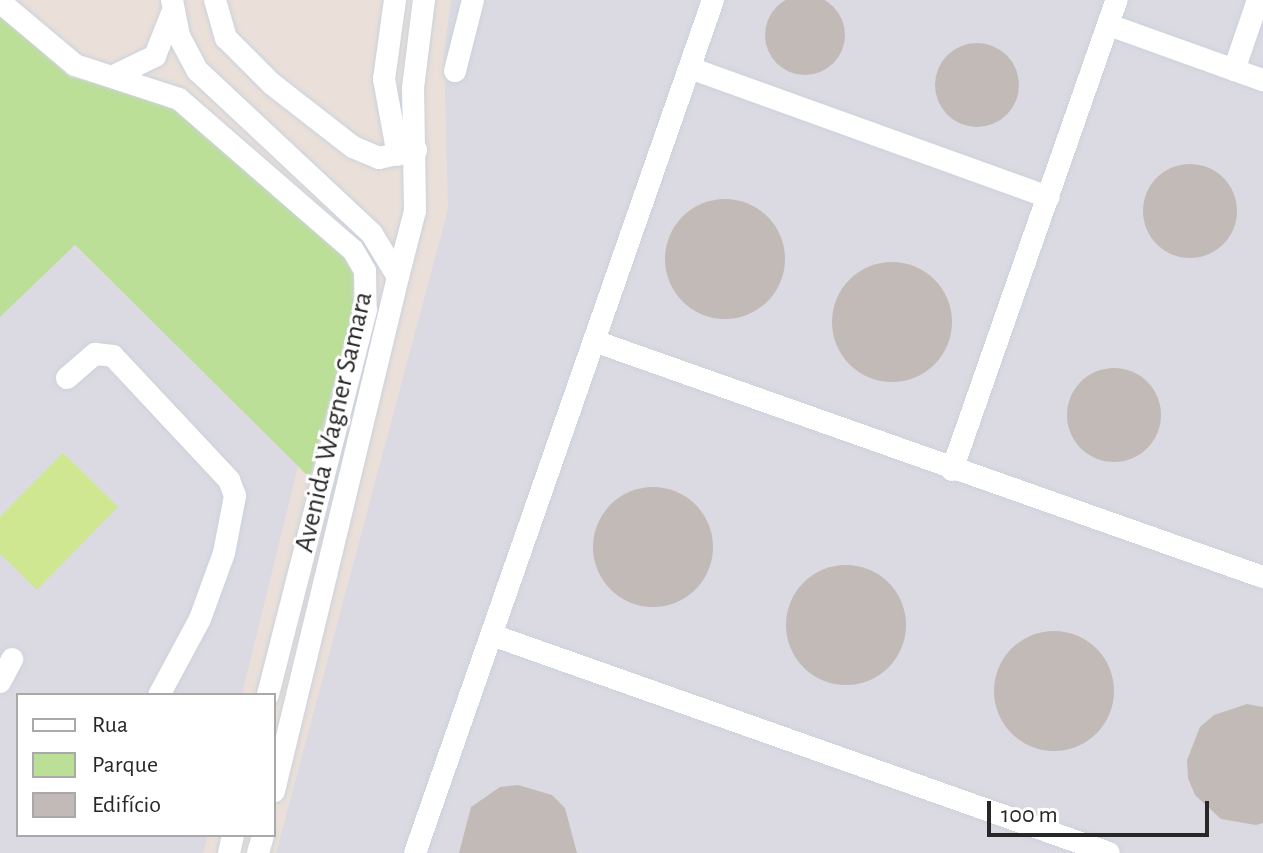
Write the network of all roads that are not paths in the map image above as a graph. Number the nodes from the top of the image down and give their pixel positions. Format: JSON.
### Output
{"nodes":[{"id":1,"x":215,"y":0,"type":"edge"},
{"id":2,"x":395,"y":0,"type":"edge"},
{"id":3,"x":424,"y":0,"type":"edge"},
{"id":4,"x":473,"y":0,"type":"edge"},
{"id":5,"x":713,"y":0,"type":"edge"},
{"id":6,"x":1117,"y":0,"type":"edge"},
{"id":7,"x":1258,"y":0,"type":"edge"},
{"id":8,"x":0,"y":2,"type":"edge"},
{"id":9,"x":173,"y":2,"type":"edge"},
{"id":10,"x":1109,"y":25,"type":"junction"},
{"id":11,"x":690,"y":68,"type":"junction"},
{"id":12,"x":1234,"y":70,"type":"junction"},
{"id":13,"x":455,"y":71,"type":"dead end"},
{"id":14,"x":113,"y":76,"type":"junction"},
{"id":15,"x":1263,"y":80,"type":"edge"},
{"id":16,"x":407,"y":152,"type":"junction"},
{"id":17,"x":1049,"y":197,"type":"junction"},
{"id":18,"x":398,"y":277,"type":"junction"},
{"id":19,"x":597,"y":342,"type":"junction"},
{"id":20,"x":67,"y":378,"type":"dead end"},
{"id":21,"x":952,"y":470,"type":"junction"},
{"id":22,"x":1263,"y":577,"type":"edge"},
{"id":23,"x":492,"y":635,"type":"junction"},
{"id":24,"x":12,"y":659,"type":"dead end"},
{"id":25,"x":0,"y":682,"type":"edge"},
{"id":26,"x":160,"y":693,"type":"edge"},
{"id":27,"x":268,"y":693,"type":"edge"},
{"id":28,"x":276,"y":783,"type":"edge"},
{"id":29,"x":415,"y":853,"type":"edge"},
{"id":30,"x":1109,"y":853,"type":"edge"}],
"edges":[{"from":1,"to":16,"type":"street"},
{"from":2,"to":16,"type":"street"},
{"from":3,"to":16,"type":"street"},
{"from":4,"to":13,"type":"street"},
{"from":5,"to":11,"type":"street"},
{"from":6,"to":10,"type":"street"},
{"from":7,"to":12,"type":"street"},
{"from":8,"to":14,"type":"street","name":"Avenida Wagner Samara"},
{"from":9,"to":14,"type":"street"},
{"from":9,"to":18,"type":"street","name":"Avenida Wagner Samara"},
{"from":10,"to":12,"type":"street"},
{"from":10,"to":17,"type":"street"},
{"from":11,"to":17,"type":"street"},
{"from":11,"to":19,"type":"street"},
{"from":12,"to":15,"type":"street"},
{"from":14,"to":27,"type":"street","name":"Avenida Wagner Samara"},
{"from":16,"to":18,"type":"street"},
{"from":17,"to":21,"type":"street"},
{"from":18,"to":28,"type":"street","name":"Avenida Wagner Samara"},
{"from":19,"to":21,"type":"street"},
{"from":19,"to":23,"type":"street"},
{"from":20,"to":26,"type":"street"},
{"from":21,"to":22,"type":"street"},
{"from":23,"to":29,"type":"street"},
{"from":23,"to":30,"type":"street"},
{"from":24,"to":25,"type":"street"}]}
